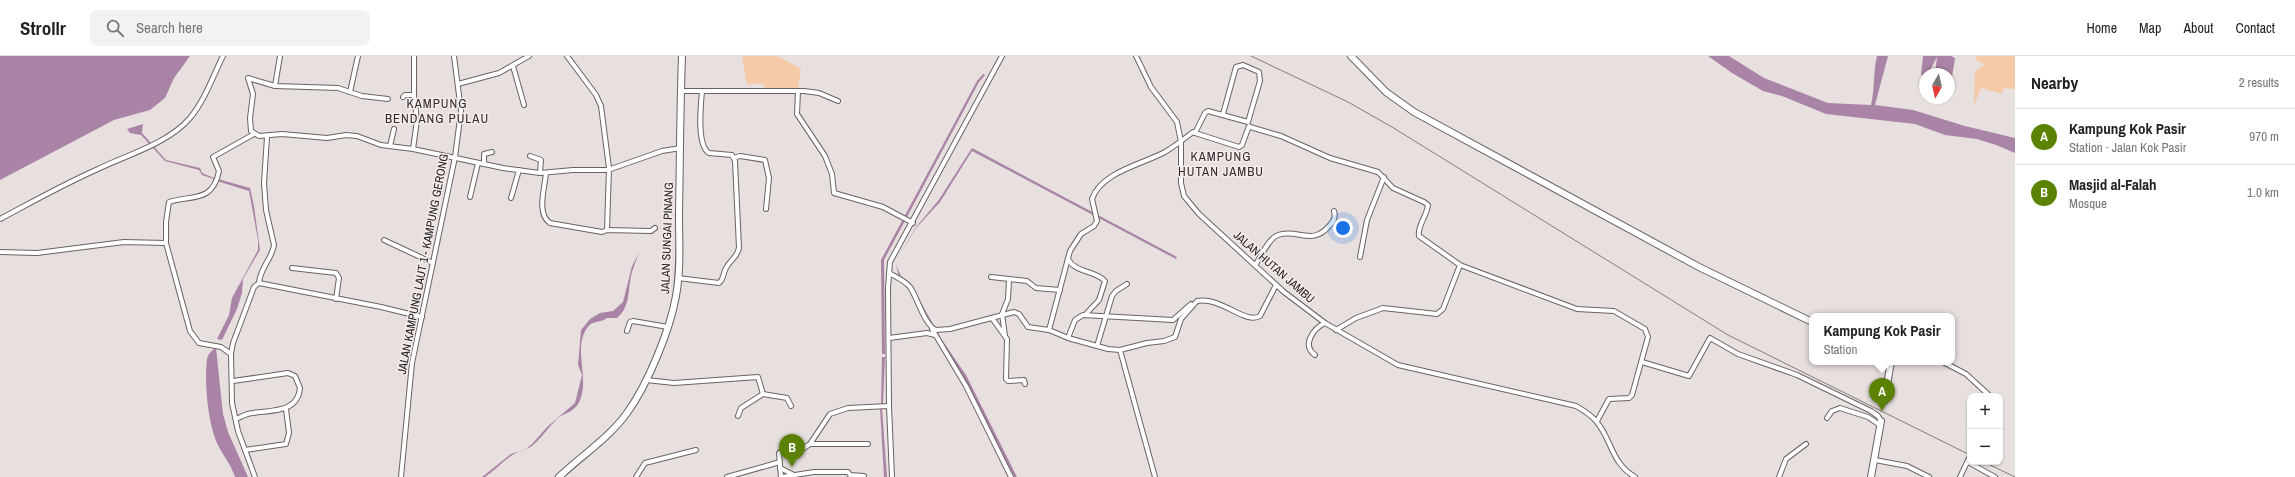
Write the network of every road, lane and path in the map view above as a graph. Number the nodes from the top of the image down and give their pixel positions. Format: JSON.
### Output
{"nodes":[{"id":1,"x":223,"y":56,"type":"edge"},
{"id":2,"x":280,"y":56,"type":"edge"},
{"id":3,"x":358,"y":56,"type":"edge"},
{"id":4,"x":414,"y":56,"type":"edge"},
{"id":5,"x":454,"y":56,"type":"edge"},
{"id":6,"x":529,"y":56,"type":"edge"},
{"id":7,"x":567,"y":56,"type":"edge"},
{"id":8,"x":682,"y":56,"type":"edge"},
{"id":9,"x":1002,"y":56,"type":"edge"},
{"id":10,"x":1136,"y":56,"type":"edge"},
{"id":11,"x":1351,"y":56,"type":"edge"},
{"id":12,"x":513,"y":66,"type":"junction"},
{"id":13,"x":458,"y":84,"type":"junction"},
{"id":14,"x":275,"y":86,"type":"junction"},
{"id":15,"x":681,"y":91,"type":"junction"},
{"id":16,"x":702,"y":91,"type":"junction"},
{"id":17,"x":798,"y":91,"type":"junction"},
{"id":18,"x":350,"y":92,"type":"junction"},
{"id":19,"x":414,"y":95,"type":"junction"},
{"id":20,"x":403,"y":97,"type":"dead end"},
{"id":21,"x":388,"y":99,"type":"dead end"},
{"id":22,"x":838,"y":101,"type":"dead end"},
{"id":23,"x":524,"y":105,"type":"dead end"},
{"id":24,"x":1223,"y":114,"type":"junction"},
{"id":25,"x":1248,"y":122,"type":"junction"},
{"id":26,"x":1250,"y":127,"type":"junction"},
{"id":27,"x":394,"y":129,"type":"dead end"},
{"id":28,"x":1196,"y":133,"type":"junction"},
{"id":29,"x":254,"y":134,"type":"junction"},
{"id":30,"x":267,"y":137,"type":"junction"},
{"id":31,"x":1181,"y":142,"type":"junction"},
{"id":32,"x":390,"y":146,"type":"junction"},
{"id":33,"x":681,"y":148,"type":"junction"},
{"id":34,"x":413,"y":149,"type":"junction"},
{"id":35,"x":492,"y":152,"type":"dead end"},
{"id":36,"x":530,"y":156,"type":"dead end"},
{"id":37,"x":455,"y":157,"type":"junction"},
{"id":38,"x":734,"y":158,"type":"junction"},
{"id":39,"x":478,"y":163,"type":"junction"},
{"id":40,"x":484,"y":164,"type":"junction"},
{"id":41,"x":519,"y":170,"type":"junction"},
{"id":42,"x":608,"y":170,"type":"junction"},
{"id":43,"x":540,"y":173,"type":"junction"},
{"id":44,"x":546,"y":173,"type":"junction"},
{"id":45,"x":1384,"y":178,"type":"junction"},
{"id":46,"x":470,"y":197,"type":"dead end"},
{"id":47,"x":511,"y":198,"type":"dead end"},
{"id":48,"x":766,"y":209,"type":"dead end"},
{"id":49,"x":1334,"y":211,"type":"dead end"},
{"id":50,"x":0,"y":219,"type":"edge"},
{"id":51,"x":913,"y":223,"type":"junction"},
{"id":52,"x":655,"y":228,"type":"dead end"},
{"id":53,"x":607,"y":230,"type":"junction"},
{"id":54,"x":384,"y":240,"type":"dead end"},
{"id":55,"x":166,"y":243,"type":"junction"},
{"id":56,"x":0,"y":252,"type":"edge"},
{"id":57,"x":1360,"y":257,"type":"dead end"},
{"id":58,"x":1068,"y":259,"type":"junction"},
{"id":59,"x":433,"y":263,"type":"junction"},
{"id":60,"x":1256,"y":264,"type":"junction"},
{"id":61,"x":1460,"y":265,"type":"junction"},
{"id":62,"x":292,"y":268,"type":"dead end"},
{"id":63,"x":888,"y":273,"type":"junction"},
{"id":64,"x":991,"y":277,"type":"dead end"},
{"id":65,"x":678,"y":278,"type":"junction"},
{"id":66,"x":1009,"y":280,"type":"junction"},
{"id":67,"x":259,"y":283,"type":"junction"},
{"id":68,"x":1127,"y":284,"type":"dead end"},
{"id":69,"x":1276,"y":285,"type":"junction"},
{"id":70,"x":1060,"y":290,"type":"junction"},
{"id":71,"x":336,"y":299,"type":"junction"},
{"id":72,"x":1197,"y":301,"type":"junction"},
{"id":73,"x":1002,"y":314,"type":"junction"},
{"id":74,"x":1085,"y":315,"type":"junction"},
{"id":75,"x":1105,"y":316,"type":"junction"},
{"id":76,"x":422,"y":317,"type":"junction"},
{"id":77,"x":992,"y":318,"type":"junction"},
{"id":78,"x":1809,"y":321,"type":"edge"},
{"id":79,"x":1325,"y":323,"type":"junction"},
{"id":80,"x":668,"y":327,"type":"junction"},
{"id":81,"x":1050,"y":330,"type":"junction"},
{"id":82,"x":1336,"y":330,"type":"junction"},
{"id":83,"x":627,"y":331,"type":"dead end"},
{"id":84,"x":937,"y":333,"type":"junction"},
{"id":85,"x":1005,"y":336,"type":"junction"},
{"id":86,"x":889,"y":338,"type":"junction"},
{"id":87,"x":1068,"y":338,"type":"junction"},
{"id":88,"x":1097,"y":346,"type":"junction"},
{"id":89,"x":1120,"y":350,"type":"junction"},
{"id":90,"x":231,"y":354,"type":"junction"},
{"id":91,"x":1315,"y":355,"type":"dead end"},
{"id":92,"x":1642,"y":362,"type":"junction"},
{"id":93,"x":1890,"y":365,"type":"edge"},
{"id":94,"x":1949,"y":365,"type":"edge"},
{"id":95,"x":646,"y":380,"type":"junction"},
{"id":96,"x":233,"y":382,"type":"junction"},
{"id":97,"x":1026,"y":384,"type":"dead end"},
{"id":98,"x":1987,"y":393,"type":"edge"},
{"id":99,"x":763,"y":394,"type":"junction"},
{"id":100,"x":1884,"y":401,"type":"dead end"},
{"id":101,"x":791,"y":406,"type":"dead end"},
{"id":102,"x":889,"y":406,"type":"junction"},
{"id":103,"x":286,"y":409,"type":"junction"},
{"id":104,"x":738,"y":416,"type":"dead end"},
{"id":105,"x":1827,"y":418,"type":"dead end"},
{"id":106,"x":236,"y":419,"type":"junction"},
{"id":107,"x":1597,"y":422,"type":"junction"},
{"id":108,"x":1880,"y":423,"type":"junction"},
{"id":109,"x":810,"y":444,"type":"junction"},
{"id":110,"x":868,"y":444,"type":"dead end"},
{"id":111,"x":1806,"y":444,"type":"dead end"},
{"id":112,"x":245,"y":450,"type":"junction"},
{"id":113,"x":696,"y":450,"type":"dead end"},
{"id":114,"x":1875,"y":460,"type":"junction"},
{"id":115,"x":780,"y":462,"type":"junction"},
{"id":116,"x":1967,"y":462,"type":"edge"},
{"id":117,"x":1976,"y":465,"type":"edge"},
{"id":118,"x":780,"y":468,"type":"junction"},
{"id":119,"x":795,"y":475,"type":"junction"},
{"id":120,"x":864,"y":476,"type":"dead end"},
{"id":121,"x":255,"y":477,"type":"edge"},
{"id":122,"x":401,"y":477,"type":"edge"},
{"id":123,"x":559,"y":477,"type":"edge"},
{"id":124,"x":636,"y":477,"type":"edge"},
{"id":125,"x":727,"y":477,"type":"edge"},
{"id":126,"x":781,"y":477,"type":"edge"},
{"id":127,"x":892,"y":477,"type":"edge"},
{"id":128,"x":1011,"y":477,"type":"edge"},
{"id":129,"x":1155,"y":477,"type":"edge"},
{"id":130,"x":1635,"y":477,"type":"edge"},
{"id":131,"x":1779,"y":477,"type":"edge"},
{"id":132,"x":1871,"y":477,"type":"edge"},
{"id":133,"x":1929,"y":477,"type":"edge"},
{"id":134,"x":1960,"y":477,"type":"edge"},
{"id":135,"x":1995,"y":477,"type":"edge"}],
"edges":[{"from":1,"to":50,"type":"street"},
{"from":2,"to":14,"type":"street"},
{"from":3,"to":18,"type":"street"},
{"from":4,"to":19,"type":"street"},
{"from":5,"to":13,"type":"street","name":"JALAN KAMPUNG LAUT 1 - KAMPUNG GERONG"},
{"from":6,"to":12,"type":"street"},
{"from":7,"to":42,"type":"street"},
{"from":8,"to":15,"type":"street","name":"JALAN SUNGAI PINANG"},
{"from":9,"to":51,"type":"street"},
{"from":10,"to":31,"type":"street","name":"JALAN HUTAN JAMBU"},
{"from":11,"to":78,"type":"street"},
{"from":12,"to":13,"type":"street"},
{"from":12,"to":23,"type":"street"},
{"from":13,"to":37,"type":"street","name":"JALAN KAMPUNG LAUT 1 - KAMPUNG GERONG"},
{"from":14,"to":18,"type":"street"},
{"from":14,"to":29,"type":"street"},
{"from":15,"to":16,"type":"street"},
{"from":15,"to":33,"type":"street","name":"JALAN SUNGAI PINANG"},
{"from":16,"to":17,"type":"street"},
{"from":16,"to":38,"type":"street"},
{"from":17,"to":22,"type":"street"},
{"from":17,"to":51,"type":"street"},
{"from":18,"to":21,"type":"street"},
{"from":19,"to":20,"type":"street"},
{"from":19,"to":34,"type":"street"},
{"from":24,"to":25,"type":"street"},
{"from":24,"to":25,"type":"street"},
{"from":24,"to":28,"type":"street"},
{"from":25,"to":26,"type":"street"},
{"from":26,"to":28,"type":"street"},
{"from":26,"to":45,"type":"street"},
{"from":27,"to":32,"type":"street"},
{"from":28,"to":31,"type":"street"},
{"from":29,"to":30,"type":"street"},
{"from":29,"to":55,"type":"street"},
{"from":30,"to":32,"type":"street"},
{"from":30,"to":67,"type":"street"},
{"from":31,"to":58,"type":"street"},
{"from":31,"to":60,"type":"street","name":"JALAN HUTAN JAMBU"},
{"from":32,"to":34,"type":"street"},
{"from":33,"to":42,"type":"street"},
{"from":33,"to":65,"type":"street","name":"JALAN SUNGAI PINANG"},
{"from":34,"to":37,"type":"street"},
{"from":35,"to":40,"type":"street"},
{"from":36,"to":43,"type":"street"},
{"from":37,"to":39,"type":"street"},
{"from":37,"to":59,"type":"street","name":"JALAN KAMPUNG LAUT 1 - KAMPUNG GERONG"},
{"from":38,"to":48,"type":"street"},
{"from":38,"to":65,"type":"street"},
{"from":39,"to":40,"type":"street"},
{"from":39,"to":46,"type":"street"},
{"from":40,"to":41,"type":"street"},
{"from":41,"to":43,"type":"street"},
{"from":41,"to":47,"type":"street"},
{"from":42,"to":44,"type":"street"},
{"from":42,"to":53,"type":"street"},
{"from":43,"to":44,"type":"street"},
{"from":44,"to":53,"type":"street"},
{"from":45,"to":57,"type":"street"},
{"from":45,"to":61,"type":"street"},
{"from":49,"to":60,"type":"street"},
{"from":51,"to":63,"type":"street"},
{"from":52,"to":53,"type":"street"},
{"from":54,"to":59,"type":"street"},
{"from":55,"to":56,"type":"street"},
{"from":55,"to":90,"type":"street"},
{"from":58,"to":70,"type":"street"},
{"from":58,"to":74,"type":"street"},
{"from":59,"to":76,"type":"street","name":"JALAN KAMPUNG LAUT 1 - KAMPUNG GERONG"},
{"from":60,"to":69,"type":"street","name":"JALAN HUTAN JAMBU"},
{"from":61,"to":82,"type":"street"},
{"from":61,"to":92,"type":"street"},
{"from":62,"to":71,"type":"street"},
{"from":63,"to":84,"type":"street"},
{"from":63,"to":86,"type":"street"},
{"from":64,"to":66,"type":"street"},
{"from":65,"to":80,"type":"street","name":"JALAN SUNGAI PINANG"},
{"from":66,"to":70,"type":"street"},
{"from":66,"to":73,"type":"street"},
{"from":67,"to":71,"type":"street"},
{"from":67,"to":90,"type":"street"},
{"from":68,"to":75,"type":"street"},
{"from":69,"to":72,"type":"street"},
{"from":69,"to":79,"type":"street","name":"JALAN HUTAN JAMBU"},
{"from":70,"to":81,"type":"street"},
{"from":71,"to":76,"type":"street"},
{"from":72,"to":75,"type":"street"},
{"from":72,"to":89,"type":"street"},
{"from":73,"to":77,"type":"street"},
{"from":73,"to":81,"type":"street"},
{"from":73,"to":85,"type":"street"},
{"from":74,"to":75,"type":"street"},
{"from":74,"to":87,"type":"street"},
{"from":75,"to":88,"type":"street"},
{"from":76,"to":122,"type":"street","name":"JALAN KAMPUNG LAUT 1 - KAMPUNG GERONG"},
{"from":77,"to":84,"type":"street"},
{"from":77,"to":85,"type":"street"},
{"from":79,"to":82,"type":"street","name":"JALAN HUTAN JAMBU"},
{"from":79,"to":91,"type":"street"},
{"from":80,"to":83,"type":"street"},
{"from":80,"to":95,"type":"street","name":"JALAN SUNGAI PINANG"},
{"from":81,"to":87,"type":"street"},
{"from":82,"to":107,"type":"street","name":"JALAN HUTAN JAMBU"},
{"from":84,"to":86,"type":"street"},
{"from":84,"to":128,"type":"street"},
{"from":85,"to":97,"type":"street"},
{"from":86,"to":102,"type":"street"},
{"from":87,"to":88,"type":"street"},
{"from":88,"to":89,"type":"street"},
{"from":89,"to":129,"type":"street"},
{"from":90,"to":96,"type":"street"},
{"from":92,"to":107,"type":"street"},
{"from":92,"to":108,"type":"street"},
{"from":93,"to":100,"type":"street"},
{"from":94,"to":98,"type":"street"},
{"from":95,"to":99,"type":"street"},
{"from":95,"to":123,"type":"street","name":"JALAN SUNGAI PINANG"},
{"from":96,"to":103,"type":"street"},
{"from":96,"to":106,"type":"street"},
{"from":99,"to":101,"type":"street"},
{"from":99,"to":104,"type":"street"},
{"from":102,"to":109,"type":"street"},
{"from":102,"to":127,"type":"street"},
{"from":103,"to":106,"type":"street"},
{"from":103,"to":112,"type":"street"},
{"from":105,"to":108,"type":"street"},
{"from":106,"to":112,"type":"street"},
{"from":107,"to":130,"type":"street","name":"JALAN HUTAN JAMBU"},
{"from":108,"to":114,"type":"street"},
{"from":109,"to":110,"type":"street"},
{"from":109,"to":115,"type":"street"},
{"from":111,"to":131,"type":"street"},
{"from":112,"to":121,"type":"street"},
{"from":113,"to":124,"type":"street"},
{"from":114,"to":132,"type":"street"},
{"from":114,"to":133,"type":"street"},
{"from":115,"to":118,"type":"street"},
{"from":115,"to":125,"type":"street"},
{"from":116,"to":134,"type":"street"},
{"from":117,"to":135,"type":"street"},
{"from":118,"to":119,"type":"street"},
{"from":118,"to":126,"type":"street"},
{"from":119,"to":120,"type":"street"},
{"from":119,"to":126,"type":"street"}]}
